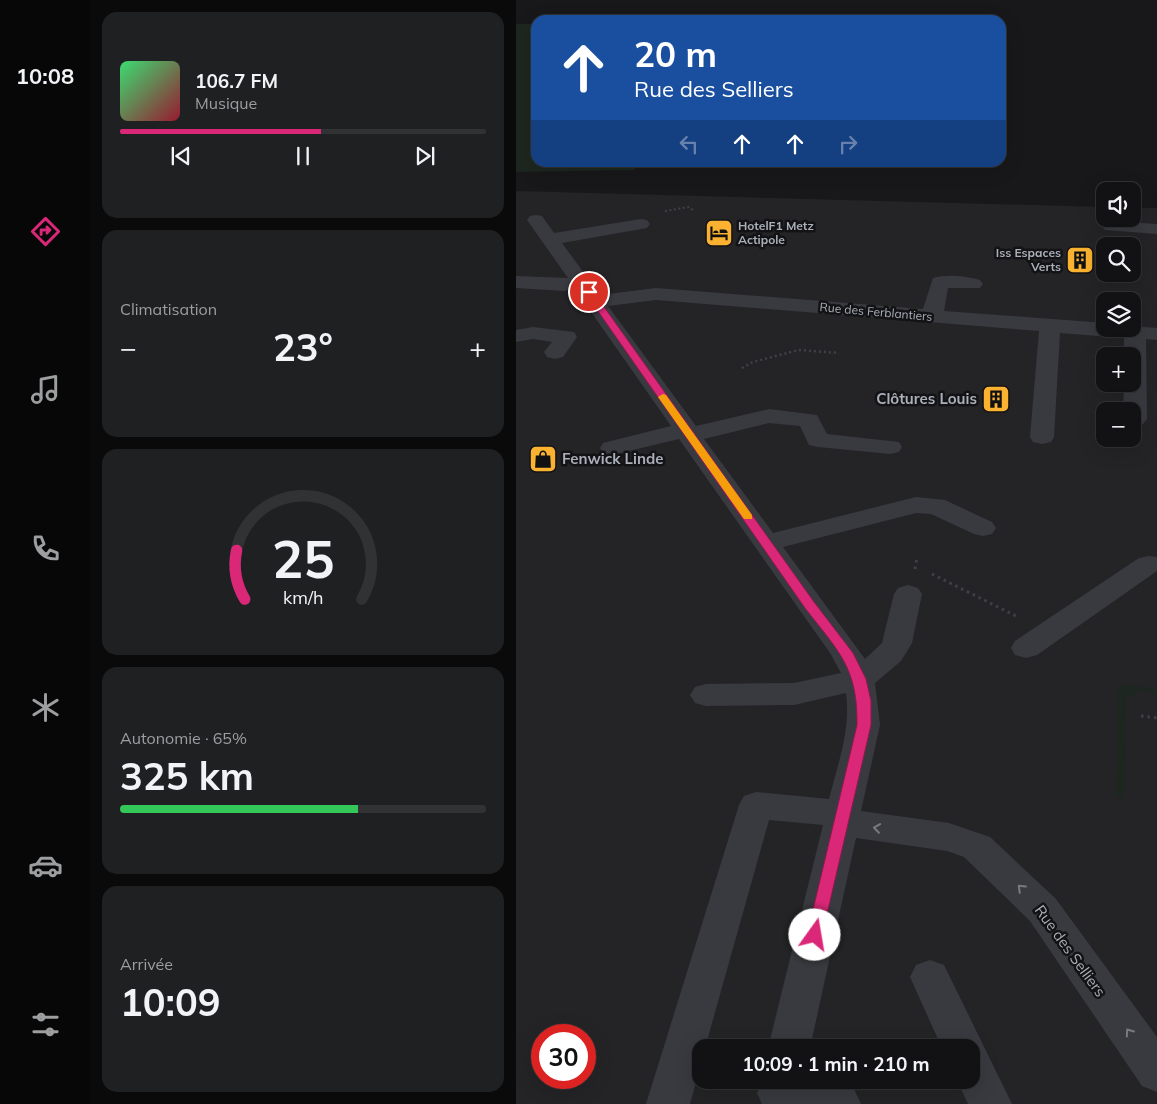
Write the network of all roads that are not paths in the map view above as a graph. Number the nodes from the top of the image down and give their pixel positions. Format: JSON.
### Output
{"nodes":[{"id":1,"x":641,"y":224,"type":"dead end"},
{"id":2,"x":1126,"y":227,"type":"edge"},
{"id":3,"x":1157,"y":229,"type":"edge"},
{"id":4,"x":516,"y":282,"type":"edge"},
{"id":5,"x":973,"y":284,"type":"dead end"},
{"id":6,"x":589,"y":292,"type":"junction"},
{"id":7,"x":932,"y":316,"type":"junction"},
{"id":8,"x":1050,"y":326,"type":"junction"},
{"id":9,"x":1146,"y":333,"type":"edge"},
{"id":10,"x":516,"y":336,"type":"edge"},
{"id":11,"x":555,"y":352,"type":"dead end"},
{"id":12,"x":1137,"y":402,"type":"edge"},
{"id":13,"x":688,"y":433,"type":"junction"},
{"id":14,"x":1042,"y":437,"type":"dead end"},
{"id":15,"x":890,"y":447,"type":"dead end"},
{"id":16,"x":612,"y":448,"type":"dead end"},
{"id":17,"x":983,"y":528,"type":"dead end"},
{"id":18,"x":766,"y":543,"type":"junction"},
{"id":19,"x":1149,"y":564,"type":"dead end"},
{"id":20,"x":908,"y":594,"type":"dead end"},
{"id":21,"x":1037,"y":641,"type":"road end"},
{"id":22,"x":860,"y":679,"type":"junction"},
{"id":23,"x":706,"y":695,"type":"dead end"},
{"id":24,"x":841,"y":818,"type":"junction"},
{"id":25,"x":930,"y":977,"type":"dead end"},
{"id":26,"x":791,"y":1039,"type":"edge"},
{"id":27,"x":959,"y":1039,"type":"edge"},
{"id":28,"x":1157,"y":1072,"type":"edge"},
{"id":29,"x":980,"y":1083,"type":"edge"},
{"id":30,"x":779,"y":1092,"type":"edge"},
{"id":31,"x":668,"y":1104,"type":"edge"},
{"id":32,"x":840,"y":1104,"type":"edge"},
{"id":33,"x":990,"y":1104,"type":"edge"}],
"edges":[{"from":1,"to":6,"type":"street"},
{"from":2,"to":3,"type":"street"},
{"from":4,"to":6,"type":"street","name":"Rue des Ferblantiers"},
{"from":5,"to":7,"type":"street"},
{"from":6,"to":7,"type":"street","name":"Rue des Ferblantiers"},
{"from":6,"to":13,"type":"street"},
{"from":7,"to":8,"type":"street","name":"Rue des Ferblantiers"},
{"from":8,"to":9,"type":"street","name":"Rue des Ferblantiers"},
{"from":8,"to":14,"type":"street"},
{"from":9,"to":12,"type":"street"},
{"from":10,"to":11,"type":"street"},
{"from":13,"to":15,"type":"street"},
{"from":13,"to":16,"type":"street"},
{"from":13,"to":18,"type":"street"},
{"from":17,"to":18,"type":"street"},
{"from":18,"to":22,"type":"street"},
{"from":19,"to":21,"type":"street"},
{"from":20,"to":22,"type":"street"},
{"from":22,"to":23,"type":"street"},
{"from":22,"to":24,"type":"street"},
{"from":24,"to":26,"type":"street"},
{"from":28,"to":24,"type":"street","name":"Rue des Selliers","one_way":true},
{"from":24,"to":31,"type":"street","name":"Rue des Selliers"},
{"from":25,"to":27,"type":"street"},
{"from":29,"to":33,"type":"street"},
{"from":30,"to":32,"type":"street"}]}
